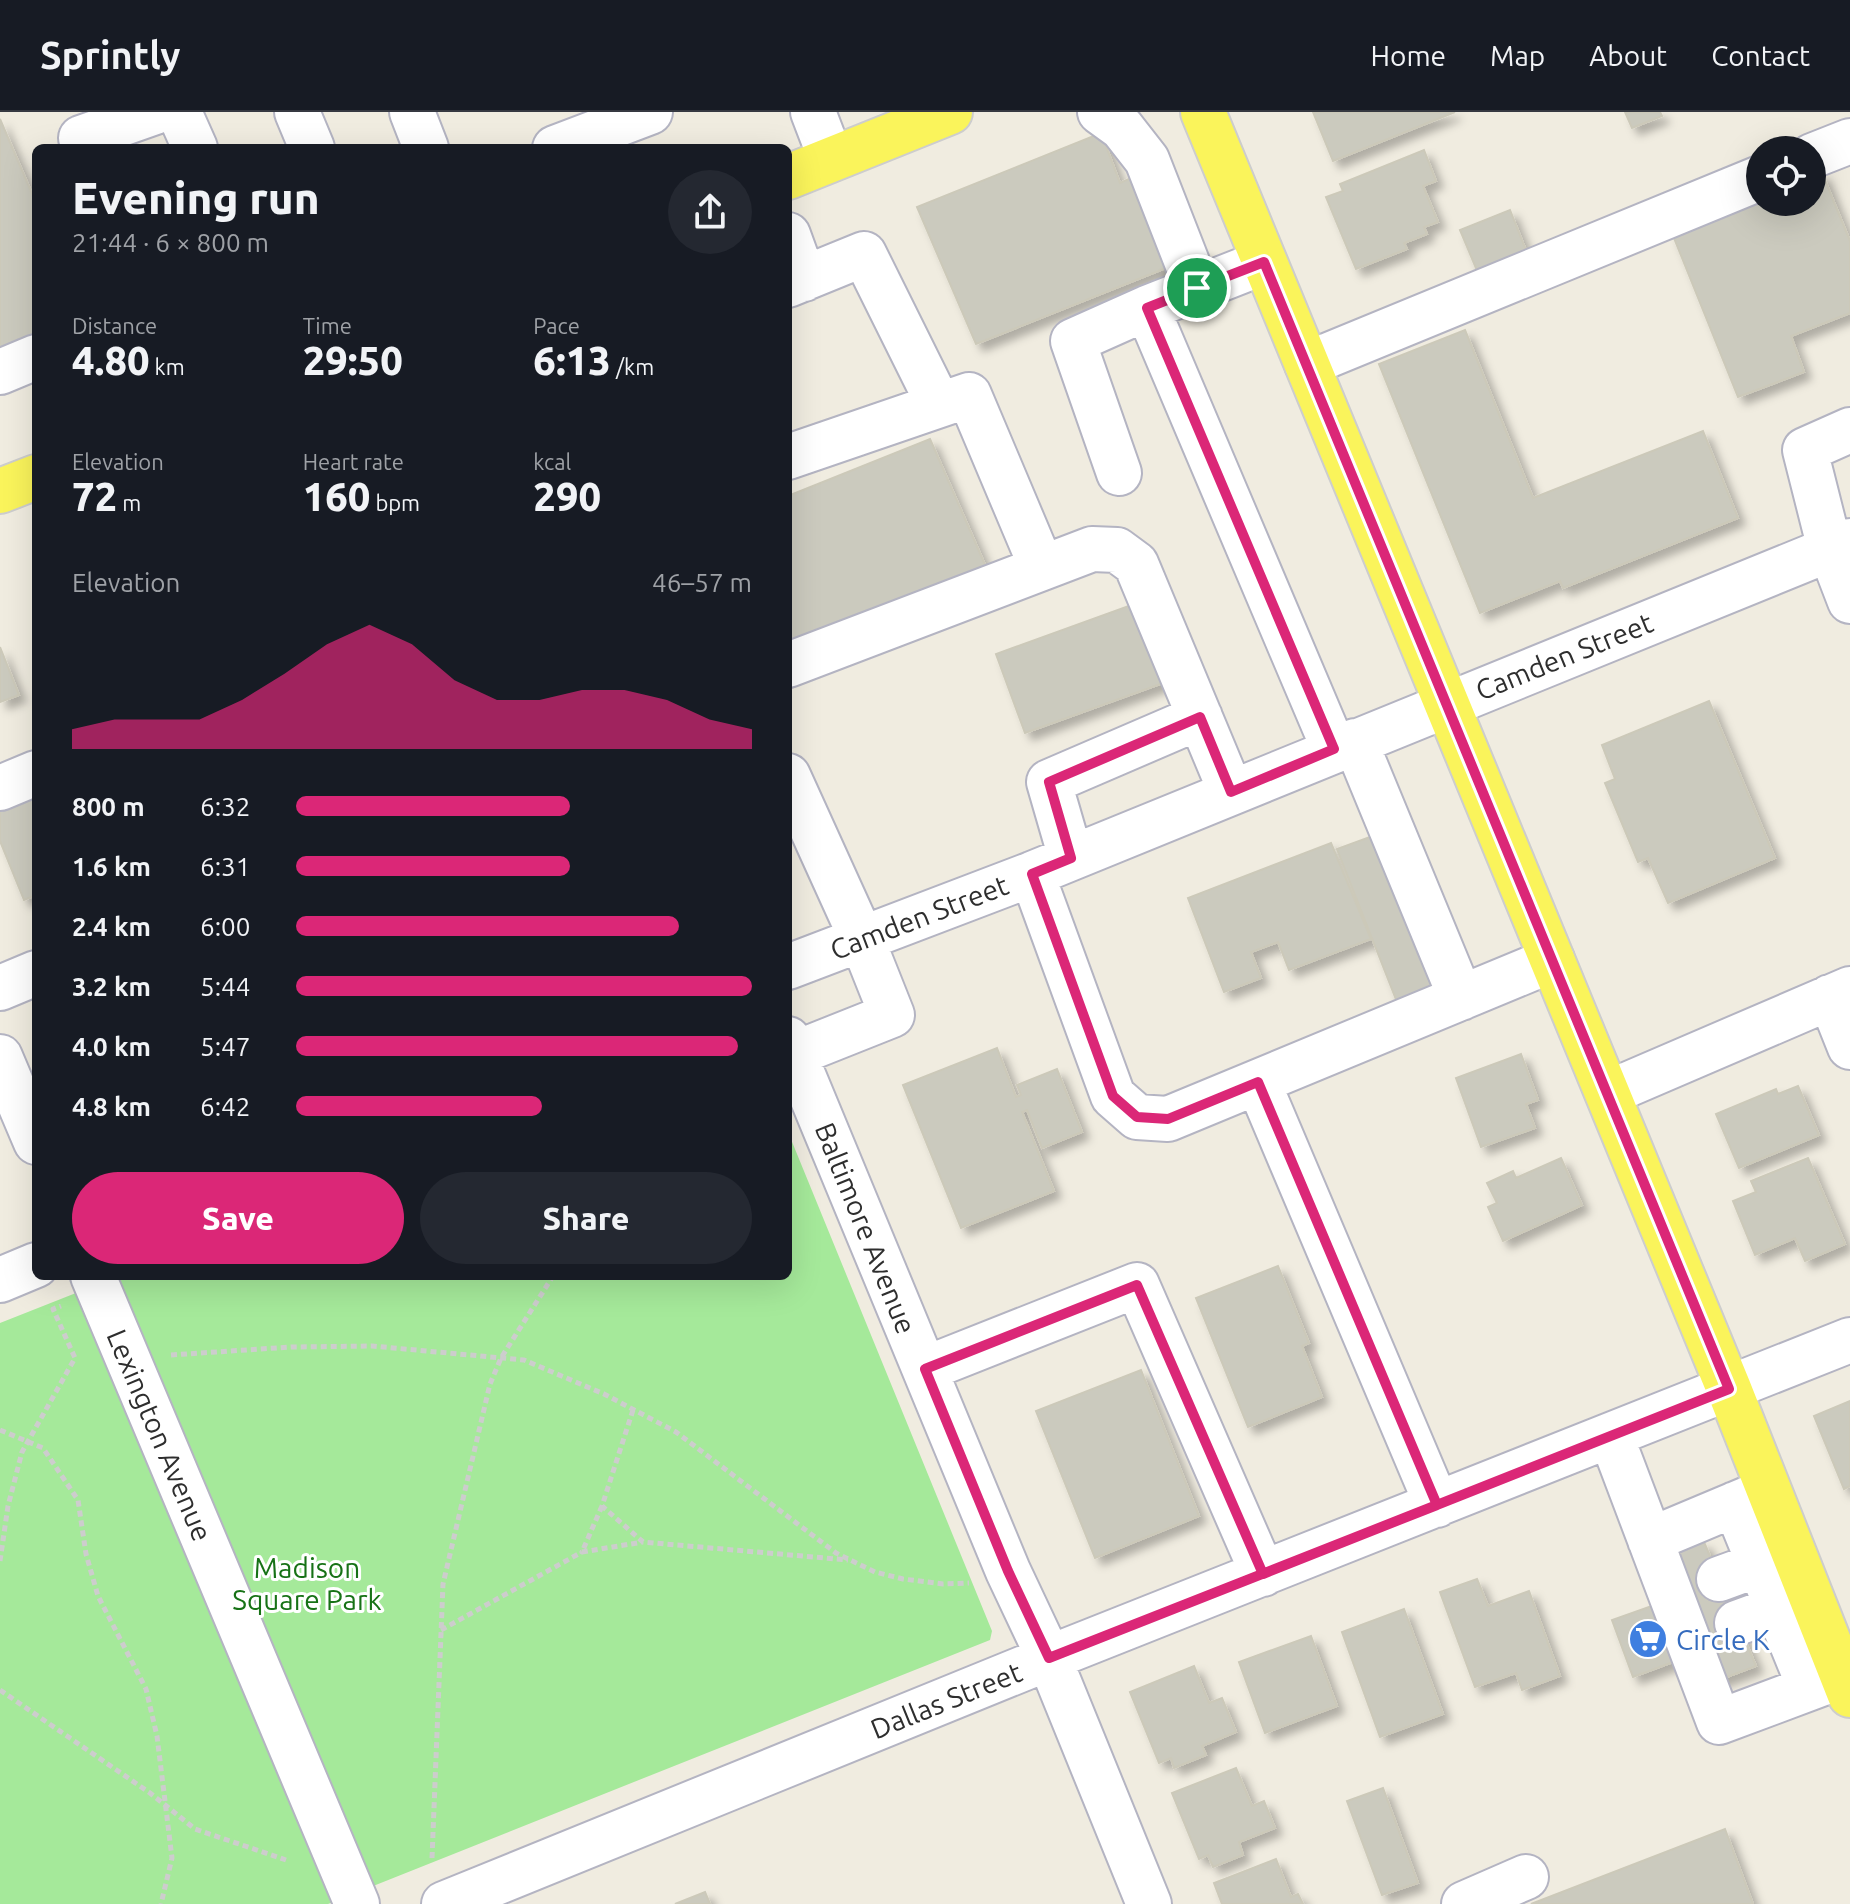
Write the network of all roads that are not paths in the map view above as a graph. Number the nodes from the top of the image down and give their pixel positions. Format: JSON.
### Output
{"nodes":[{"id":1,"x":155,"y":112,"type":"edge"},
{"id":2,"x":179,"y":112,"type":"edge"},
{"id":3,"x":297,"y":112,"type":"edge"},
{"id":4,"x":412,"y":112,"type":"edge"},
{"id":5,"x":650,"y":112,"type":"edge"},
{"id":6,"x":813,"y":112,"type":"edge"},
{"id":7,"x":950,"y":112,"type":"edge"},
{"id":8,"x":1100,"y":112,"type":"edge"},
{"id":9,"x":1203,"y":112,"type":"edge"},
{"id":10,"x":1850,"y":141,"type":"edge"},
{"id":11,"x":83,"y":144,"type":"edge"},
{"id":12,"x":193,"y":144,"type":"edge"},
{"id":13,"x":310,"y":144,"type":"edge"},
{"id":14,"x":424,"y":144,"type":"edge"},
{"id":15,"x":566,"y":144,"type":"edge"},
{"id":16,"x":1826,"y":150,"type":"edge"},
{"id":17,"x":831,"y":159,"type":"junction"},
{"id":18,"x":792,"y":175,"type":"edge"},
{"id":19,"x":1746,"y":184,"type":"edge"},
{"id":20,"x":792,"y":258,"type":"edge"},
{"id":21,"x":1264,"y":262,"type":"junction"},
{"id":22,"x":796,"y":282,"type":"edge"},
{"id":23,"x":1197,"y":288,"type":"junction"},
{"id":24,"x":1147,"y":308,"type":"junction"},
{"id":25,"x":32,"y":359,"type":"edge"},
{"id":26,"x":1307,"y":364,"type":"junction"},
{"id":27,"x":0,"y":372,"type":"edge"},
{"id":28,"x":939,"y":405,"type":"junction"},
{"id":29,"x":1850,"y":430,"type":"edge"},
{"id":30,"x":792,"y":456,"type":"edge"},
{"id":31,"x":1119,"y":473,"type":"dead end"},
{"id":32,"x":32,"y":479,"type":"edge"},
{"id":33,"x":0,"y":491,"type":"edge"},
{"id":34,"x":1840,"y":545,"type":"edge"},
{"id":35,"x":1042,"y":568,"type":"junction"},
{"id":36,"x":1850,"y":601,"type":"edge"},
{"id":37,"x":792,"y":663,"type":"edge"},
{"id":38,"x":1446,"y":704,"type":"junction"},
{"id":39,"x":1200,"y":717,"type":"junction"},
{"id":40,"x":1345,"y":745,"type":"junction"},
{"id":41,"x":32,"y":775,"type":"edge"},
{"id":42,"x":792,"y":785,"type":"edge"},
{"id":43,"x":0,"y":788,"type":"edge"},
{"id":44,"x":1231,"y":792,"type":"junction"},
{"id":45,"x":1071,"y":858,"type":"junction"},
{"id":46,"x":1032,"y":874,"type":"junction"},
{"id":47,"x":861,"y":937,"type":"junction"},
{"id":48,"x":1552,"y":960,"type":"junction"},
{"id":49,"x":792,"y":965,"type":"edge"},
{"id":50,"x":32,"y":975,"type":"edge"},
{"id":51,"x":0,"y":988,"type":"edge"},
{"id":52,"x":1840,"y":993,"type":"edge"},
{"id":53,"x":1461,"y":998,"type":"junction"},
{"id":54,"x":792,"y":1046,"type":"edge"},
{"id":55,"x":1850,"y":1047,"type":"edge"},
{"id":56,"x":792,"y":1048,"type":"edge"},
{"id":57,"x":0,"y":1057,"type":"edge"},
{"id":58,"x":1258,"y":1082,"type":"junction"},
{"id":59,"x":1608,"y":1093,"type":"junction"},
{"id":60,"x":32,"y":1133,"type":"edge"},
{"id":61,"x":32,"y":1267,"type":"edge"},
{"id":62,"x":0,"y":1280,"type":"edge"},
{"id":63,"x":95,"y":1280,"type":"edge"},
{"id":64,"x":1850,"y":1340,"type":"edge"},
{"id":65,"x":925,"y":1369,"type":"junction"},
{"id":66,"x":1729,"y":1389,"type":"junction"},
{"id":67,"x":1611,"y":1436,"type":"junction"},
{"id":68,"x":1752,"y":1497,"type":"junction"},
{"id":69,"x":1437,"y":1505,"type":"junction"},
{"id":70,"x":1650,"y":1540,"type":"junction"},
{"id":71,"x":1760,"y":1564,"type":"junction"},
{"id":72,"x":1263,"y":1574,"type":"junction"},
{"id":73,"x":1719,"y":1579,"type":"dead end"},
{"id":74,"x":1778,"y":1608,"type":"junction"},
{"id":75,"x":1737,"y":1623,"type":"dead end"},
{"id":76,"x":1049,"y":1658,"type":"junction"},
{"id":77,"x":1836,"y":1665,"type":"edge"},
{"id":78,"x":1526,"y":1877,"type":"dead end"},
{"id":79,"x":357,"y":1904,"type":"edge"},
{"id":80,"x":444,"y":1904,"type":"edge"},
{"id":81,"x":1149,"y":1904,"type":"edge"},
{"id":82,"x":1464,"y":1904,"type":"edge"}],
"edges":[{"from":1,"to":11,"type":"street"},
{"from":2,"to":12,"type":"street"},
{"from":3,"to":13,"type":"street"},
{"from":4,"to":14,"type":"street"},
{"from":5,"to":15,"type":"street"},
{"from":6,"to":17,"type":"street"},
{"from":7,"to":17,"type":"main road"},
{"from":8,"to":23,"type":"street"},
{"from":9,"to":21,"type":"main road"},
{"from":10,"to":16,"type":"street"},
{"from":17,"to":18,"type":"main road"},
{"from":19,"to":26,"type":"street"},
{"from":20,"to":22,"type":"street"},
{"from":21,"to":23,"type":"street"},
{"from":21,"to":26,"type":"main road"},
{"from":22,"to":28,"type":"street"},
{"from":23,"to":24,"type":"street"},
{"from":24,"to":31,"type":"street"},
{"from":24,"to":40,"type":"street"},
{"from":25,"to":27,"type":"street"},
{"from":26,"to":38,"type":"main road"},
{"from":28,"to":30,"type":"street"},
{"from":28,"to":35,"type":"street"},
{"from":29,"to":34,"type":"street"},
{"from":32,"to":33,"type":"main road"},
{"from":34,"to":36,"type":"street"},
{"from":34,"to":38,"type":"street","name":"Camden Street"},
{"from":35,"to":37,"type":"street"},
{"from":35,"to":39,"type":"street"},
{"from":38,"to":40,"type":"street","name":"Camden Street"},
{"from":38,"to":48,"type":"main road"},
{"from":39,"to":44,"type":"street"},
{"from":39,"to":45,"type":"street"},
{"from":40,"to":44,"type":"street","name":"Camden Street"},
{"from":40,"to":53,"type":"street"},
{"from":41,"to":43,"type":"street"},
{"from":42,"to":47,"type":"street"},
{"from":44,"to":45,"type":"street","name":"Camden Street"},
{"from":45,"to":46,"type":"street","name":"Camden Street"},
{"from":46,"to":47,"type":"street","name":"Camden Street"},
{"from":46,"to":58,"type":"street"},
{"from":47,"to":49,"type":"street","name":"Camden Street"},
{"from":47,"to":54,"type":"street"},
{"from":48,"to":53,"type":"street"},
{"from":48,"to":59,"type":"main road"},
{"from":50,"to":51,"type":"street"},
{"from":52,"to":55,"type":"street"},
{"from":52,"to":59,"type":"street"},
{"from":53,"to":58,"type":"street"},
{"from":56,"to":65,"type":"street","name":"Baltimore Avenue"},
{"from":57,"to":60,"type":"street"},
{"from":58,"to":69,"type":"street"},
{"from":59,"to":66,"type":"main road"},
{"from":61,"to":62,"type":"street"},
{"from":63,"to":79,"type":"street","name":"Lexington Avenue"},
{"from":64,"to":66,"type":"street","name":"Dallas Street"},
{"from":65,"to":72,"type":"street"},
{"from":65,"to":76,"type":"street","name":"Baltimore Avenue"},
{"from":66,"to":67,"type":"street","name":"Dallas Street"},
{"from":66,"to":68,"type":"main road"},
{"from":67,"to":69,"type":"street","name":"Dallas Street"},
{"from":67,"to":70,"type":"street"},
{"from":68,"to":70,"type":"street"},
{"from":68,"to":71,"type":"street"},
{"from":68,"to":77,"type":"main road"},
{"from":69,"to":72,"type":"street","name":"Dallas Street"},
{"from":70,"to":77,"type":"street"},
{"from":71,"to":73,"type":"street"},
{"from":71,"to":74,"type":"street"},
{"from":72,"to":76,"type":"street","name":"Dallas Street"},
{"from":74,"to":75,"type":"street"},
{"from":74,"to":77,"type":"street"},
{"from":76,"to":80,"type":"street","name":"Dallas Street"},
{"from":76,"to":81,"type":"street","name":"Baltimore Avenue"},
{"from":78,"to":82,"type":"street"}]}
